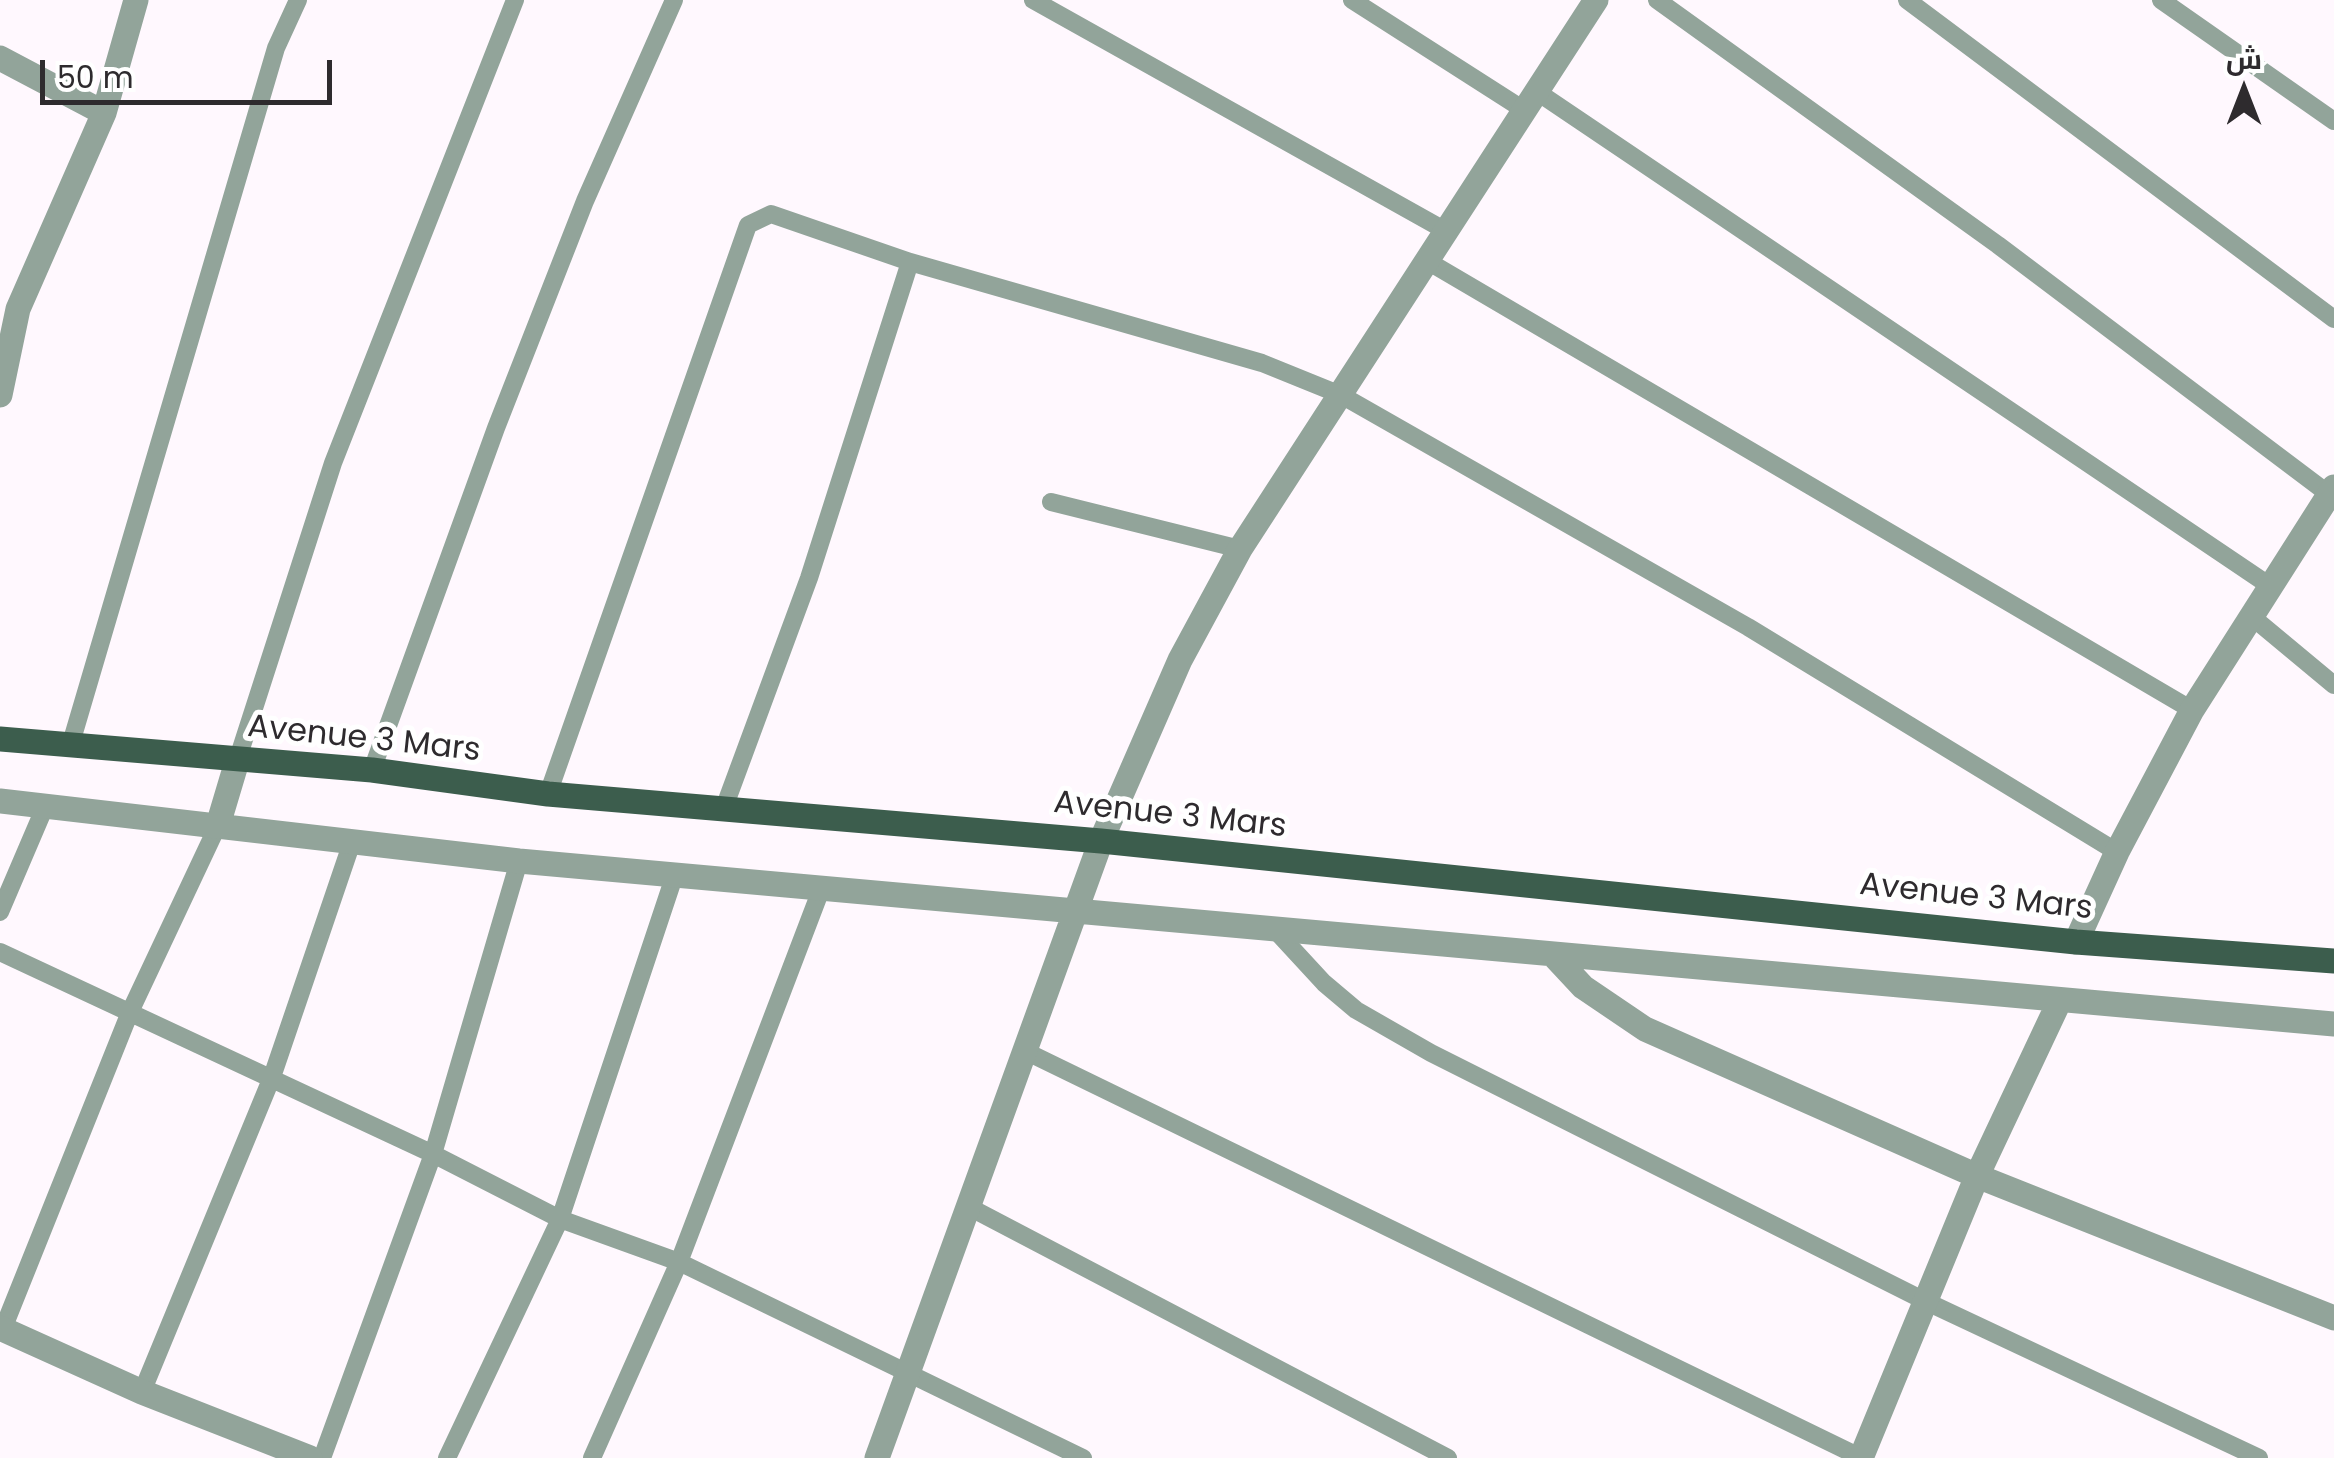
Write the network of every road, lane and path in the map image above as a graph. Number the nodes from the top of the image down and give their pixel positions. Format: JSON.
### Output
{"nodes":[{"id":1,"x":136,"y":0,"type":"edge"},
{"id":2,"x":298,"y":0,"type":"edge"},
{"id":3,"x":515,"y":0,"type":"edge"},
{"id":4,"x":674,"y":0,"type":"edge"},
{"id":5,"x":1033,"y":0,"type":"edge"},
{"id":6,"x":1352,"y":0,"type":"edge"},
{"id":7,"x":1596,"y":0,"type":"edge"},
{"id":8,"x":1657,"y":0,"type":"edge"},
{"id":9,"x":1907,"y":0,"type":"edge"},
{"id":10,"x":2161,"y":0,"type":"edge"},
{"id":11,"x":0,"y":58,"type":"edge"},
{"id":12,"x":1530,"y":101,"type":"junction"},
{"id":13,"x":104,"y":113,"type":"junction"},
{"id":14,"x":2334,"y":121,"type":"edge"},
{"id":15,"x":1446,"y":231,"type":"junction"},
{"id":16,"x":910,"y":262,"type":"junction"},
{"id":17,"x":1428,"y":262,"type":"junction"},
{"id":18,"x":9,"y":304,"type":"edge"},
{"id":19,"x":2334,"y":319,"type":"edge"},
{"id":20,"x":1341,"y":395,"type":"junction"},
{"id":21,"x":0,"y":396,"type":"edge"},
{"id":22,"x":2332,"y":493,"type":"edge"},
{"id":23,"x":1050,"y":502,"type":"dead end"},
{"id":24,"x":1240,"y":549,"type":"junction"},
{"id":25,"x":2270,"y":586,"type":"junction"},
{"id":26,"x":2251,"y":616,"type":"junction"},
{"id":27,"x":2334,"y":684,"type":"edge"},
{"id":28,"x":2192,"y":710,"type":"junction"},
{"id":29,"x":0,"y":739,"type":"edge"},
{"id":30,"x":71,"y":742,"type":"junction"},
{"id":31,"x":238,"y":758,"type":"junction"},
{"id":32,"x":372,"y":770,"type":"junction"},
{"id":33,"x":548,"y":794,"type":"junction"},
{"id":34,"x":0,"y":801,"type":"edge"},
{"id":35,"x":724,"y":808,"type":"junction"},
{"id":36,"x":44,"y":810,"type":"junction"},
{"id":37,"x":218,"y":825,"type":"junction"},
{"id":38,"x":353,"y":839,"type":"junction"},
{"id":39,"x":1101,"y":841,"type":"junction"},
{"id":40,"x":2117,"y":852,"type":"junction"},
{"id":41,"x":519,"y":861,"type":"junction"},
{"id":42,"x":676,"y":874,"type":"junction"},
{"id":43,"x":822,"y":886,"type":"junction"},
{"id":44,"x":0,"y":912,"type":"edge"},
{"id":45,"x":1074,"y":913,"type":"junction"},
{"id":46,"x":1276,"y":931,"type":"junction"},
{"id":47,"x":2076,"y":942,"type":"junction"},
{"id":48,"x":0,"y":952,"type":"edge"},
{"id":49,"x":1554,"y":956,"type":"junction"},
{"id":50,"x":2334,"y":962,"type":"edge"},
{"id":51,"x":2058,"y":1002,"type":"junction"},
{"id":52,"x":130,"y":1012,"type":"junction"},
{"id":53,"x":2334,"y":1024,"type":"edge"},
{"id":54,"x":1025,"y":1051,"type":"junction"},
{"id":55,"x":272,"y":1077,"type":"junction"},
{"id":56,"x":433,"y":1154,"type":"junction"},
{"id":57,"x":1977,"y":1176,"type":"junction"},
{"id":58,"x":971,"y":1208,"type":"junction"},
{"id":59,"x":560,"y":1218,"type":"junction"},
{"id":60,"x":679,"y":1262,"type":"junction"},
{"id":61,"x":1924,"y":1301,"type":"junction"},
{"id":62,"x":2334,"y":1318,"type":"edge"},
{"id":63,"x":1,"y":1329,"type":"edge"},
{"id":64,"x":910,"y":1373,"type":"junction"},
{"id":65,"x":142,"y":1392,"type":"junction"},
{"id":66,"x":310,"y":1458,"type":"edge"},
{"id":67,"x":322,"y":1458,"type":"edge"},
{"id":68,"x":447,"y":1458,"type":"edge"},
{"id":69,"x":592,"y":1458,"type":"edge"},
{"id":70,"x":878,"y":1458,"type":"edge"},
{"id":71,"x":1082,"y":1458,"type":"edge"},
{"id":72,"x":1448,"y":1458,"type":"edge"},
{"id":73,"x":1861,"y":1458,"type":"edge"},
{"id":74,"x":2259,"y":1458,"type":"edge"}],
"edges":[{"from":1,"to":13,"type":"street"},
{"from":2,"to":30,"type":"lane"},
{"from":3,"to":31,"type":"lane"},
{"from":4,"to":32,"type":"lane"},
{"from":5,"to":15,"type":"lane"},
{"from":6,"to":12,"type":"lane"},
{"from":7,"to":12,"type":"street"},
{"from":8,"to":22,"type":"lane"},
{"from":9,"to":19,"type":"lane"},
{"from":10,"to":14,"type":"lane"},
{"from":11,"to":13,"type":"street"},
{"from":12,"to":15,"type":"street"},
{"from":12,"to":25,"type":"lane"},
{"from":13,"to":18,"type":"street"},
{"from":15,"to":17,"type":"street"},
{"from":16,"to":20,"type":"lane"},
{"from":16,"to":33,"type":"lane"},
{"from":16,"to":35,"type":"lane"},
{"from":17,"to":20,"type":"street"},
{"from":17,"to":28,"type":"lane"},
{"from":18,"to":21,"type":"street"},
{"from":20,"to":24,"type":"street"},
{"from":20,"to":40,"type":"lane"},
{"from":22,"to":25,"type":"street"},
{"from":23,"to":24,"type":"lane"},
{"from":24,"to":39,"type":"street"},
{"from":25,"to":26,"type":"street"},
{"from":26,"to":27,"type":"lane"},
{"from":26,"to":28,"type":"street"},
{"from":28,"to":40,"type":"street"},
{"from":29,"to":30,"type":"main road","name":"Avenue 3 Mars"},
{"from":30,"to":31,"type":"main road","name":"Avenue 3 Mars"},
{"from":31,"to":32,"type":"main road","name":"Avenue 3 Mars"},
{"from":31,"to":37,"type":"street"},
{"from":32,"to":33,"type":"main road","name":"Avenue 3 Mars"},
{"from":33,"to":35,"type":"main road","name":"Avenue 3 Mars"},
{"from":34,"to":36,"type":"street"},
{"from":35,"to":39,"type":"main road","name":"Avenue 3 Mars"},
{"from":36,"to":37,"type":"street"},
{"from":36,"to":44,"type":"lane"},
{"from":37,"to":38,"type":"street"},
{"from":37,"to":52,"type":"lane"},
{"from":38,"to":41,"type":"street"},
{"from":38,"to":55,"type":"lane"},
{"from":39,"to":45,"type":"street"},
{"from":39,"to":47,"type":"main road","name":"Avenue 3 Mars"},
{"from":40,"to":47,"type":"street"},
{"from":41,"to":42,"type":"street"},
{"from":41,"to":56,"type":"lane"},
{"from":42,"to":43,"type":"street"},
{"from":42,"to":59,"type":"lane"},
{"from":43,"to":45,"type":"street"},
{"from":43,"to":60,"type":"lane"},
{"from":45,"to":46,"type":"street"},
{"from":45,"to":54,"type":"street"},
{"from":46,"to":49,"type":"street"},
{"from":46,"to":61,"type":"lane"},
{"from":47,"to":50,"type":"main road","name":"Avenue 3 Mars"},
{"from":48,"to":52,"type":"lane"},
{"from":49,"to":51,"type":"street"},
{"from":49,"to":57,"type":"street"},
{"from":51,"to":53,"type":"street"},
{"from":51,"to":57,"type":"street"},
{"from":52,"to":55,"type":"lane"},
{"from":52,"to":63,"type":"lane"},
{"from":54,"to":58,"type":"street"},
{"from":54,"to":73,"type":"lane"},
{"from":55,"to":56,"type":"lane"},
{"from":55,"to":65,"type":"lane"},
{"from":56,"to":59,"type":"lane"},
{"from":56,"to":67,"type":"lane"},
{"from":57,"to":61,"type":"street"},
{"from":57,"to":62,"type":"street"},
{"from":58,"to":64,"type":"street"},
{"from":58,"to":72,"type":"lane"},
{"from":59,"to":60,"type":"lane"},
{"from":59,"to":68,"type":"lane"},
{"from":60,"to":64,"type":"lane"},
{"from":60,"to":69,"type":"lane"},
{"from":61,"to":73,"type":"street"},
{"from":61,"to":74,"type":"lane"},
{"from":63,"to":65,"type":"street"},
{"from":64,"to":70,"type":"street"},
{"from":64,"to":71,"type":"lane"},
{"from":65,"to":66,"type":"street"}]}
